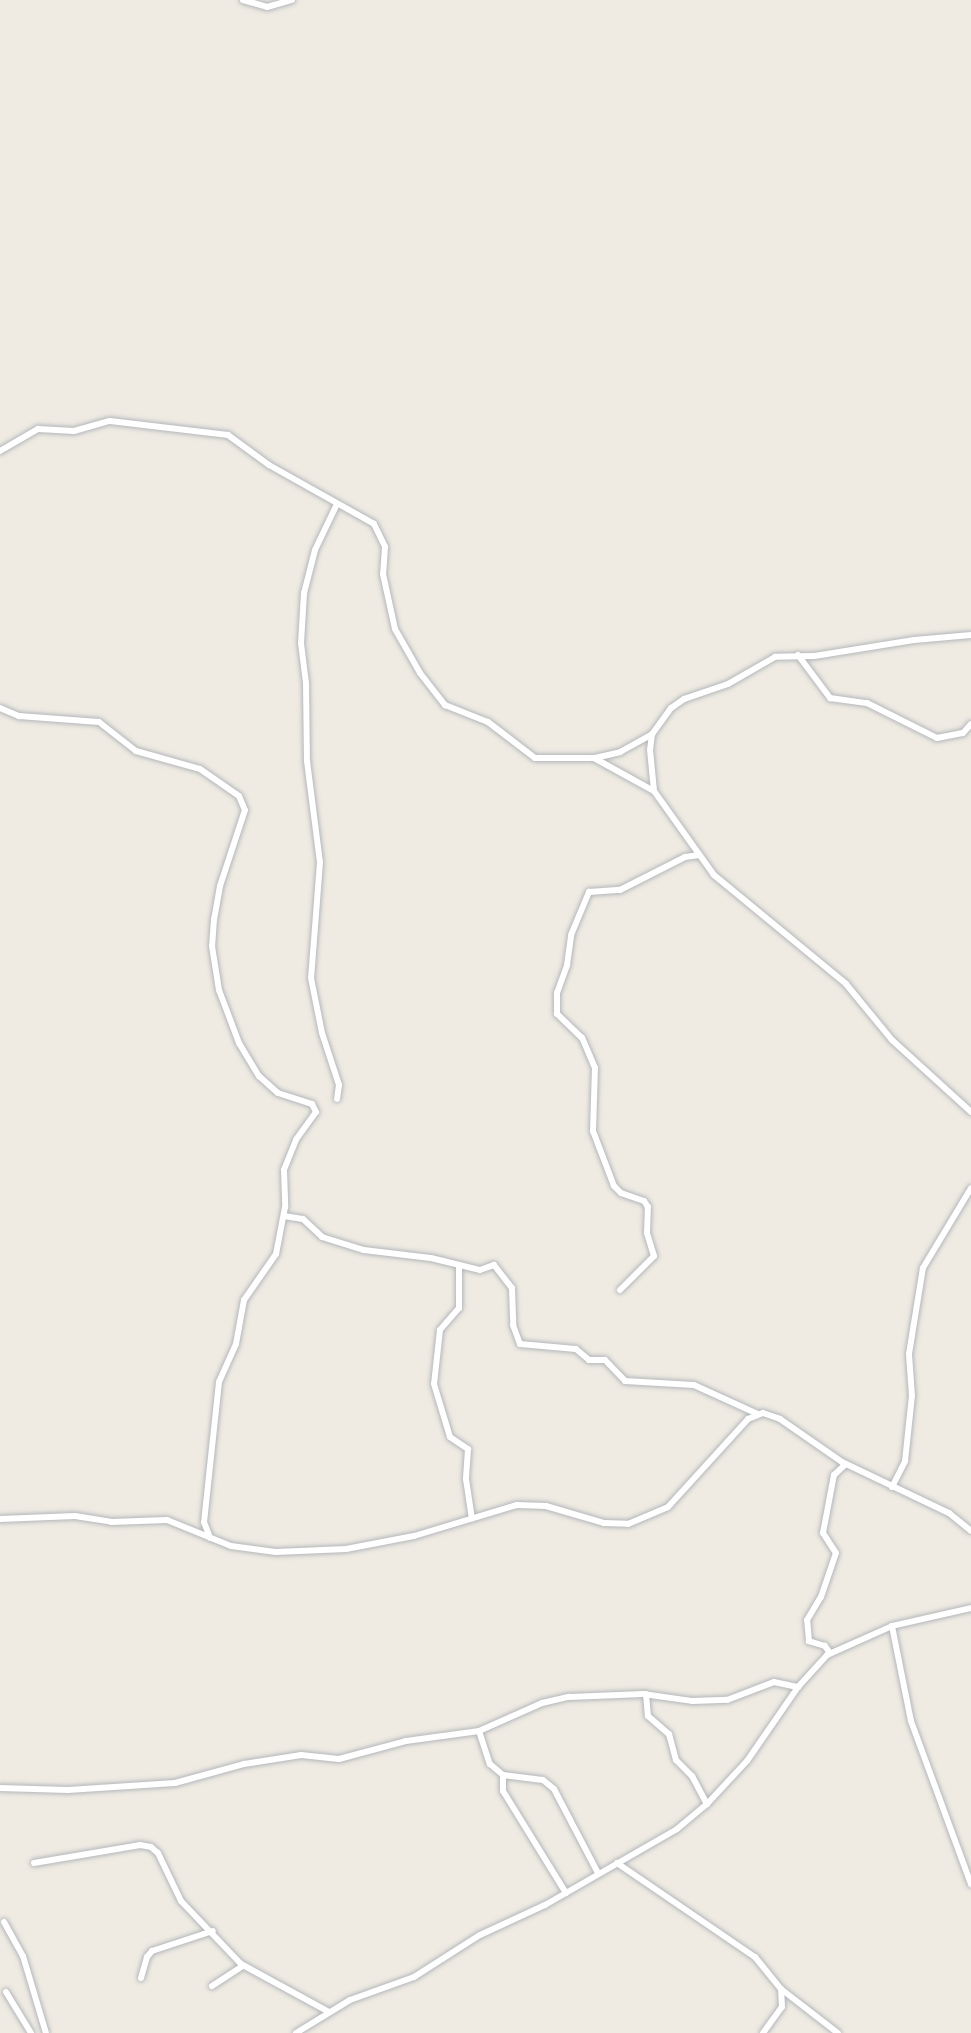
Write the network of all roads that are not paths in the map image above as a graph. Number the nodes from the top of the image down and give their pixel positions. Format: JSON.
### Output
{"nodes":[{"id":1,"x":243,"y":0,"type":"edge"},
{"id":2,"x":292,"y":0,"type":"edge"},
{"id":3,"x":0,"y":451,"type":"edge"},
{"id":4,"x":337,"y":504,"type":"junction"},
{"id":5,"x":970,"y":637,"type":"edge"},
{"id":6,"x":797,"y":654,"type":"junction"},
{"id":7,"x":0,"y":708,"type":"edge"},
{"id":8,"x":971,"y":724,"type":"edge"},
{"id":9,"x":652,"y":734,"type":"junction"},
{"id":10,"x":594,"y":758,"type":"junction"},
{"id":11,"x":654,"y":791,"type":"junction"},
{"id":12,"x":699,"y":855,"type":"junction"},
{"id":13,"x":337,"y":1099,"type":"dead end"},
{"id":14,"x":971,"y":1112,"type":"edge"},
{"id":15,"x":971,"y":1188,"type":"edge"},
{"id":16,"x":965,"y":1198,"type":"junction"},
{"id":17,"x":971,"y":1205,"type":"edge"},
{"id":18,"x":284,"y":1216,"type":"junction"},
{"id":19,"x":459,"y":1266,"type":"junction"},
{"id":20,"x":620,"y":1290,"type":"dead end"},
{"id":21,"x":758,"y":1413,"type":"junction"},
{"id":22,"x":846,"y":1464,"type":"junction"},
{"id":23,"x":892,"y":1487,"type":"junction"},
{"id":24,"x":0,"y":1519,"type":"edge"},
{"id":25,"x":472,"y":1519,"type":"junction"},
{"id":26,"x":971,"y":1531,"type":"edge"},
{"id":27,"x":210,"y":1538,"type":"junction"},
{"id":28,"x":971,"y":1608,"type":"edge"},
{"id":29,"x":892,"y":1626,"type":"junction"},
{"id":30,"x":830,"y":1653,"type":"junction"},
{"id":31,"x":798,"y":1687,"type":"junction"},
{"id":32,"x":646,"y":1694,"type":"junction"},
{"id":33,"x":479,"y":1731,"type":"junction"},
{"id":34,"x":503,"y":1775,"type":"junction"},
{"id":35,"x":0,"y":1788,"type":"edge"},
{"id":36,"x":707,"y":1804,"type":"junction"},
{"id":37,"x":34,"y":1863,"type":"dead end"},
{"id":38,"x":617,"y":1863,"type":"junction"},
{"id":39,"x":598,"y":1873,"type":"junction"},
{"id":40,"x":971,"y":1884,"type":"edge"},
{"id":41,"x":566,"y":1893,"type":"junction"},
{"id":42,"x":4,"y":1922,"type":"dead end"},
{"id":43,"x":213,"y":1931,"type":"junction"},
{"id":44,"x":243,"y":1966,"type":"junction"},
{"id":45,"x":141,"y":1978,"type":"dead end"},
{"id":46,"x":212,"y":1986,"type":"dead end"},
{"id":47,"x":781,"y":1989,"type":"junction"},
{"id":48,"x":6,"y":1992,"type":"dead end"},
{"id":49,"x":329,"y":2012,"type":"junction"},
{"id":50,"x":31,"y":2033,"type":"edge"},
{"id":51,"x":46,"y":2033,"type":"edge"},
{"id":52,"x":296,"y":2033,"type":"edge"},
{"id":53,"x":763,"y":2033,"type":"edge"},
{"id":54,"x":838,"y":2033,"type":"edge"}],
"edges":[{"from":1,"to":2,"type":"street"},
{"from":3,"to":4,"type":"street"},
{"from":4,"to":10,"type":"street"},
{"from":4,"to":13,"type":"street"},
{"from":5,"to":6,"type":"street"},
{"from":6,"to":8,"type":"street"},
{"from":6,"to":9,"type":"street"},
{"from":7,"to":18,"type":"street"},
{"from":9,"to":10,"type":"street"},
{"from":9,"to":11,"type":"street"},
{"from":10,"to":11,"type":"street"},
{"from":11,"to":12,"type":"street"},
{"from":12,"to":14,"type":"street"},
{"from":12,"to":20,"type":"street"},
{"from":15,"to":16,"type":"street"},
{"from":16,"to":17,"type":"street"},
{"from":16,"to":23,"type":"street"},
{"from":18,"to":19,"type":"street"},
{"from":18,"to":27,"type":"street"},
{"from":19,"to":21,"type":"street"},
{"from":19,"to":25,"type":"street"},
{"from":21,"to":22,"type":"street"},
{"from":21,"to":25,"type":"street"},
{"from":22,"to":23,"type":"street"},
{"from":22,"to":30,"type":"street"},
{"from":23,"to":26,"type":"street"},
{"from":24,"to":27,"type":"street"},
{"from":25,"to":27,"type":"street"},
{"from":28,"to":29,"type":"street"},
{"from":29,"to":30,"type":"street"},
{"from":29,"to":40,"type":"street"},
{"from":30,"to":31,"type":"street"},
{"from":31,"to":32,"type":"street"},
{"from":31,"to":36,"type":"street"},
{"from":32,"to":33,"type":"street"},
{"from":32,"to":36,"type":"street"},
{"from":33,"to":34,"type":"street"},
{"from":33,"to":35,"type":"street"},
{"from":34,"to":39,"type":"street"},
{"from":34,"to":41,"type":"street"},
{"from":36,"to":38,"type":"street"},
{"from":37,"to":43,"type":"street"},
{"from":38,"to":39,"type":"street"},
{"from":38,"to":47,"type":"street"},
{"from":39,"to":41,"type":"street"},
{"from":41,"to":49,"type":"street"},
{"from":42,"to":51,"type":"street"},
{"from":43,"to":44,"type":"street"},
{"from":43,"to":45,"type":"street"},
{"from":44,"to":46,"type":"street"},
{"from":44,"to":49,"type":"street"},
{"from":47,"to":53,"type":"street"},
{"from":47,"to":54,"type":"street"},
{"from":48,"to":50,"type":"street"},
{"from":49,"to":52,"type":"street"}]}
